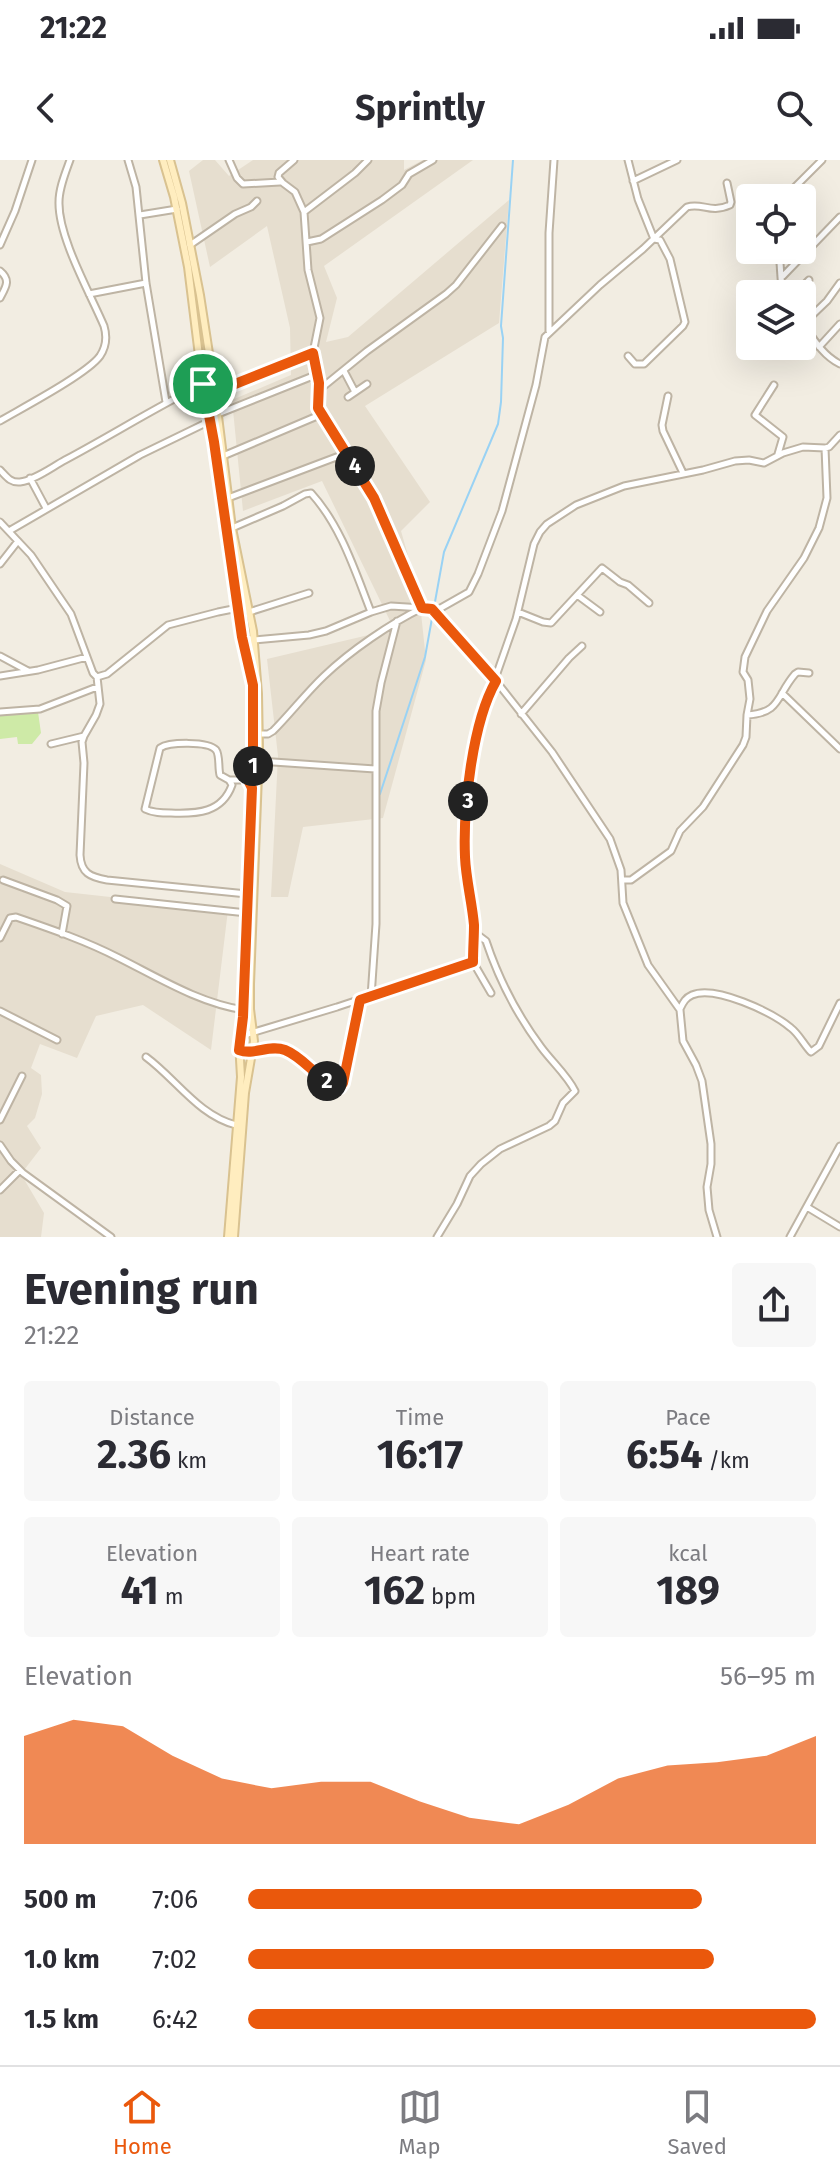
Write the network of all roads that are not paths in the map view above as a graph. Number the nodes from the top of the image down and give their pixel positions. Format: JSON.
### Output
{"nodes":[{"id":1,"x":32,"y":160,"type":"edge"},
{"id":2,"x":70,"y":160,"type":"edge"},
{"id":3,"x":128,"y":160,"type":"edge"},
{"id":4,"x":163,"y":160,"type":"edge"},
{"id":5,"x":170,"y":160,"type":"edge"},
{"id":6,"x":229,"y":160,"type":"edge"},
{"id":7,"x":294,"y":160,"type":"edge"},
{"id":8,"x":368,"y":160,"type":"edge"},
{"id":9,"x":433,"y":160,"type":"edge"},
{"id":10,"x":554,"y":160,"type":"edge"},
{"id":11,"x":628,"y":160,"type":"edge"},
{"id":12,"x":677,"y":160,"type":"edge"},
{"id":13,"x":822,"y":160,"type":"edge"},
{"id":14,"x":633,"y":181,"type":"junction"},
{"id":15,"x":281,"y":182,"type":"junction"},
{"id":16,"x":727,"y":183,"type":"dead end"},
{"id":17,"x":798,"y":184,"type":"edge"},
{"id":18,"x":257,"y":201,"type":"dead end"},
{"id":19,"x":177,"y":209,"type":"junction"},
{"id":20,"x":304,"y":212,"type":"junction"},
{"id":21,"x":140,"y":215,"type":"junction"},
{"id":22,"x":840,"y":217,"type":"edge"},
{"id":23,"x":502,"y":226,"type":"dead end"},
{"id":24,"x":654,"y":239,"type":"junction"},
{"id":25,"x":307,"y":242,"type":"junction"},
{"id":26,"x":0,"y":245,"type":"edge"},
{"id":27,"x":190,"y":245,"type":"junction"},
{"id":28,"x":781,"y":264,"type":"edge"},
{"id":29,"x":0,"y":271,"type":"edge"},
{"id":30,"x":783,"y":276,"type":"junction"},
{"id":31,"x":782,"y":280,"type":"edge"},
{"id":32,"x":146,"y":283,"type":"junction"},
{"id":33,"x":840,"y":283,"type":"edge"},
{"id":34,"x":89,"y":294,"type":"junction"},
{"id":35,"x":0,"y":298,"type":"edge"},
{"id":36,"x":816,"y":311,"type":"edge"},
{"id":37,"x":840,"y":324,"type":"edge"},
{"id":38,"x":549,"y":332,"type":"junction"},
{"id":39,"x":816,"y":340,"type":"edge"},
{"id":40,"x":819,"y":347,"type":"junction"},
{"id":41,"x":313,"y":353,"type":"junction"},
{"id":42,"x":628,"y":356,"type":"dead end"},
{"id":43,"x":840,"y":364,"type":"edge"},
{"id":44,"x":212,"y":370,"type":"junction"},
{"id":45,"x":344,"y":371,"type":"junction"},
{"id":46,"x":201,"y":372,"type":"junction"},
{"id":47,"x":318,"y":374,"type":"junction"},
{"id":48,"x":203,"y":384,"type":"junction"},
{"id":49,"x":367,"y":384,"type":"dead end"},
{"id":50,"x":774,"y":385,"type":"dead end"},
{"id":51,"x":319,"y":390,"type":"junction"},
{"id":52,"x":355,"y":392,"type":"junction"},
{"id":53,"x":216,"y":394,"type":"junction"},
{"id":54,"x":206,"y":396,"type":"junction"},
{"id":55,"x":668,"y":396,"type":"dead end"},
{"id":56,"x":348,"y":397,"type":"dead end"},
{"id":57,"x":166,"y":402,"type":"junction"},
{"id":58,"x":218,"y":414,"type":"junction"},
{"id":59,"x":322,"y":414,"type":"junction"},
{"id":60,"x":0,"y":421,"type":"edge"},
{"id":61,"x":210,"y":421,"type":"junction"},
{"id":62,"x":840,"y":435,"type":"edge"},
{"id":63,"x":825,"y":448,"type":"junction"},
{"id":64,"x":347,"y":453,"type":"junction"},
{"id":65,"x":778,"y":455,"type":"junction"},
{"id":66,"x":222,"y":456,"type":"junction"},
{"id":67,"x":0,"y":470,"type":"edge"},
{"id":68,"x":683,"y":473,"type":"junction"},
{"id":69,"x":30,"y":478,"type":"junction"},
{"id":70,"x":228,"y":498,"type":"junction"},
{"id":71,"x":46,"y":508,"type":"junction"},
{"id":72,"x":0,"y":522,"type":"edge"},
{"id":73,"x":232,"y":528,"type":"junction"},
{"id":74,"x":9,"y":531,"type":"junction"},
{"id":75,"x":18,"y":541,"type":"junction"},
{"id":76,"x":0,"y":564,"type":"edge"},
{"id":77,"x":309,"y":593,"type":"dead end"},
{"id":78,"x":577,"y":595,"type":"junction"},
{"id":79,"x":649,"y":603,"type":"dead end"},
{"id":80,"x":238,"y":608,"type":"junction"},
{"id":81,"x":422,"y":608,"type":"junction"},
{"id":82,"x":432,"y":609,"type":"junction"},
{"id":83,"x":249,"y":611,"type":"junction"},
{"id":84,"x":371,"y":612,"type":"junction"},
{"id":85,"x":518,"y":612,"type":"junction"},
{"id":86,"x":600,"y":612,"type":"dead end"},
{"id":87,"x":398,"y":620,"type":"junction"},
{"id":88,"x":242,"y":637,"type":"junction"},
{"id":89,"x":254,"y":640,"type":"junction"},
{"id":90,"x":582,"y":646,"type":"dead end"},
{"id":91,"x":0,"y":656,"type":"edge"},
{"id":92,"x":87,"y":657,"type":"junction"},
{"id":93,"x":28,"y":672,"type":"junction"},
{"id":94,"x":809,"y":673,"type":"dead end"},
{"id":95,"x":0,"y":676,"type":"edge"},
{"id":96,"x":97,"y":677,"type":"junction"},
{"id":97,"x":496,"y":681,"type":"junction"},
{"id":98,"x":97,"y":687,"type":"junction"},
{"id":99,"x":782,"y":693,"type":"junction"},
{"id":100,"x":0,"y":712,"type":"edge"},
{"id":101,"x":521,"y":714,"type":"junction"},
{"id":102,"x":747,"y":715,"type":"junction"},
{"id":103,"x":259,"y":734,"type":"junction"},
{"id":104,"x":84,"y":736,"type":"junction"},
{"id":105,"x":51,"y":744,"type":"dead end"},
{"id":106,"x":840,"y":749,"type":"edge"},
{"id":107,"x":259,"y":761,"type":"junction"},
{"id":108,"x":375,"y":769,"type":"junction"},
{"id":109,"x":229,"y":780,"type":"junction"},
{"id":110,"x":248,"y":780,"type":"junction"},
{"id":111,"x":3,"y":880,"type":"dead end"},
{"id":112,"x":622,"y":880,"type":"junction"},
{"id":113,"x":247,"y":894,"type":"junction"},
{"id":114,"x":115,"y":899,"type":"dead end"},
{"id":115,"x":247,"y":913,"type":"junction"},
{"id":116,"x":474,"y":932,"type":"junction"},
{"id":117,"x":62,"y":934,"type":"junction"},
{"id":118,"x":0,"y":938,"type":"edge"},
{"id":119,"x":473,"y":962,"type":"junction"},
{"id":120,"x":491,"y":993,"type":"dead end"},
{"id":121,"x":371,"y":997,"type":"junction"},
{"id":122,"x":360,"y":1000,"type":"junction"},
{"id":123,"x":840,"y":1003,"type":"edge"},
{"id":124,"x":244,"y":1010,"type":"junction"},
{"id":125,"x":680,"y":1010,"type":"junction"},
{"id":126,"x":0,"y":1011,"type":"edge"},
{"id":127,"x":252,"y":1033,"type":"junction"},
{"id":128,"x":241,"y":1036,"type":"junction"},
{"id":129,"x":57,"y":1040,"type":"dead end"},
{"id":130,"x":239,"y":1050,"type":"junction"},
{"id":131,"x":252,"y":1051,"type":"junction"},
{"id":132,"x":146,"y":1057,"type":"dead end"},
{"id":133,"x":22,"y":1076,"type":"dead end"},
{"id":134,"x":0,"y":1120,"type":"edge"},
{"id":135,"x":236,"y":1125,"type":"junction"},
{"id":136,"x":0,"y":1145,"type":"edge"},
{"id":137,"x":840,"y":1146,"type":"edge"},
{"id":138,"x":20,"y":1170,"type":"junction"},
{"id":139,"x":0,"y":1190,"type":"edge"},
{"id":140,"x":807,"y":1207,"type":"junction"},
{"id":141,"x":840,"y":1227,"type":"edge"},
{"id":142,"x":111,"y":1237,"type":"edge"},
{"id":143,"x":231,"y":1237,"type":"edge"},
{"id":144,"x":437,"y":1237,"type":"edge"},
{"id":145,"x":717,"y":1237,"type":"edge"},
{"id":146,"x":790,"y":1237,"type":"edge"}],
"edges":[{"from":1,"to":26,"type":"street"},
{"from":2,"to":34,"type":"street"},
{"from":3,"to":21,"type":"street"},
{"from":4,"to":19,"type":"main road"},
{"from":5,"to":27,"type":"main road"},
{"from":6,"to":15,"type":"street"},
{"from":7,"to":15,"type":"street"},
{"from":8,"to":20,"type":"street"},
{"from":9,"to":25,"type":"street"},
{"from":10,"to":38,"type":"street"},
{"from":11,"to":14,"type":"street"},
{"from":12,"to":14,"type":"street"},
{"from":13,"to":17,"type":"street"},
{"from":14,"to":24,"type":"street"},
{"from":15,"to":20,"type":"street"},
{"from":16,"to":24,"type":"street"},
{"from":18,"to":27,"type":"street"},
{"from":19,"to":21,"type":"street"},
{"from":19,"to":46,"type":"main road"},
{"from":20,"to":25,"type":"street"},
{"from":21,"to":32,"type":"street"},
{"from":22,"to":30,"type":"street"},
{"from":23,"to":45,"type":"street"},
{"from":24,"to":38,"type":"street"},
{"from":24,"to":42,"type":"street"},
{"from":25,"to":41,"type":"street"},
{"from":27,"to":44,"type":"main road"},
{"from":28,"to":30,"type":"street"},
{"from":29,"to":35,"type":"street"},
{"from":30,"to":31,"type":"street"},
{"from":32,"to":34,"type":"street"},
{"from":32,"to":57,"type":"street"},
{"from":33,"to":36,"type":"street"},
{"from":34,"to":60,"type":"street"},
{"from":37,"to":40,"type":"street"},
{"from":38,"to":82,"type":"street"},
{"from":39,"to":40,"type":"street"},
{"from":40,"to":43,"type":"street"},
{"from":41,"to":47,"type":"street"},
{"from":41,"to":53,"type":"street"},
{"from":44,"to":46,"type":"main road"},
{"from":44,"to":53,"type":"main road"},
{"from":45,"to":51,"type":"street"},
{"from":45,"to":52,"type":"street"},
{"from":46,"to":48,"type":"main road"},
{"from":47,"to":51,"type":"street"},
{"from":47,"to":58,"type":"street"},
{"from":48,"to":54,"type":"main road"},
{"from":48,"to":57,"type":"street"},
{"from":49,"to":52,"type":"street"},
{"from":50,"to":65,"type":"street"},
{"from":51,"to":59,"type":"street"},
{"from":52,"to":56,"type":"street"},
{"from":53,"to":54,"type":"main road"},
{"from":53,"to":58,"type":"main road"},
{"from":54,"to":61,"type":"main road"},
{"from":55,"to":68,"type":"street"},
{"from":57,"to":69,"type":"street"},
{"from":58,"to":66,"type":"main road"},
{"from":59,"to":64,"type":"street"},
{"from":59,"to":66,"type":"street"},
{"from":61,"to":71,"type":"street"},
{"from":61,"to":80,"type":"main road"},
{"from":62,"to":63,"type":"street"},
{"from":63,"to":65,"type":"street"},
{"from":63,"to":102,"type":"street"},
{"from":64,"to":70,"type":"street"},
{"from":64,"to":81,"type":"street"},
{"from":65,"to":68,"type":"street"},
{"from":66,"to":70,"type":"main road"},
{"from":67,"to":69,"type":"street"},
{"from":68,"to":85,"type":"street"},
{"from":69,"to":71,"type":"street"},
{"from":70,"to":73,"type":"main road"},
{"from":71,"to":74,"type":"street"},
{"from":72,"to":74,"type":"street"},
{"from":73,"to":83,"type":"main road"},
{"from":73,"to":84,"type":"street"},
{"from":74,"to":75,"type":"street"},
{"from":75,"to":76,"type":"street"},
{"from":75,"to":92,"type":"street"},
{"from":77,"to":83,"type":"street"},
{"from":78,"to":79,"type":"street"},
{"from":78,"to":85,"type":"street"},
{"from":78,"to":86,"type":"street"},
{"from":80,"to":83,"type":"street"},
{"from":80,"to":88,"type":"main road"},
{"from":80,"to":96,"type":"street"},
{"from":81,"to":82,"type":"street"},
{"from":81,"to":84,"type":"street"},
{"from":81,"to":87,"type":"street"},
{"from":82,"to":97,"type":"street"},
{"from":83,"to":89,"type":"main road"},
{"from":84,"to":89,"type":"street"},
{"from":85,"to":97,"type":"street"},
{"from":87,"to":103,"type":"street"},
{"from":87,"to":108,"type":"street"},
{"from":88,"to":89,"type":"street"},
{"from":88,"to":110,"type":"main road"},
{"from":89,"to":103,"type":"main road"},
{"from":90,"to":101,"type":"street"},
{"from":91,"to":93,"type":"street"},
{"from":92,"to":93,"type":"street"},
{"from":92,"to":96,"type":"street"},
{"from":93,"to":95,"type":"street"},
{"from":94,"to":99,"type":"street"},
{"from":96,"to":98,"type":"street"},
{"from":97,"to":101,"type":"street"},
{"from":97,"to":116,"type":"street"},
{"from":98,"to":100,"type":"street"},
{"from":98,"to":104,"type":"street"},
{"from":99,"to":102,"type":"street"},
{"from":99,"to":106,"type":"street"},
{"from":101,"to":112,"type":"street"},
{"from":102,"to":112,"type":"street"},
{"from":103,"to":107,"type":"main road"},
{"from":104,"to":105,"type":"street"},
{"from":104,"to":113,"type":"street"},
{"from":107,"to":108,"type":"street"},
{"from":107,"to":127,"type":"main road"},
{"from":108,"to":121,"type":"street"},
{"from":109,"to":109,"type":"street"},
{"from":109,"to":110,"type":"street"},
{"from":110,"to":113,"type":"main road"},
{"from":111,"to":117,"type":"street"},
{"from":112,"to":125,"type":"street"},
{"from":113,"to":115,"type":"main road"},
{"from":114,"to":115,"type":"street"},
{"from":115,"to":124,"type":"main road"},
{"from":116,"to":119,"type":"street"},
{"from":116,"to":144,"type":"street"},
{"from":117,"to":118,"type":"street"},
{"from":117,"to":124,"type":"street"},
{"from":119,"to":120,"type":"street"},
{"from":119,"to":121,"type":"street"},
{"from":121,"to":122,"type":"street"},
{"from":122,"to":127,"type":"street"},
{"from":122,"to":131,"type":"street"},
{"from":123,"to":125,"type":"street"},
{"from":124,"to":128,"type":"main road"},
{"from":125,"to":145,"type":"street"},
{"from":126,"to":129,"type":"street"},
{"from":127,"to":128,"type":"street"},
{"from":127,"to":131,"type":"main road"},
{"from":128,"to":130,"type":"main road"},
{"from":130,"to":131,"type":"street"},
{"from":130,"to":135,"type":"main road"},
{"from":131,"to":143,"type":"main road"},
{"from":132,"to":135,"type":"street"},
{"from":133,"to":134,"type":"street"},
{"from":135,"to":143,"type":"main road"},
{"from":136,"to":138,"type":"street"},
{"from":137,"to":140,"type":"street"},
{"from":138,"to":139,"type":"street"},
{"from":138,"to":142,"type":"street"},
{"from":140,"to":141,"type":"street"},
{"from":140,"to":146,"type":"street"}]}
